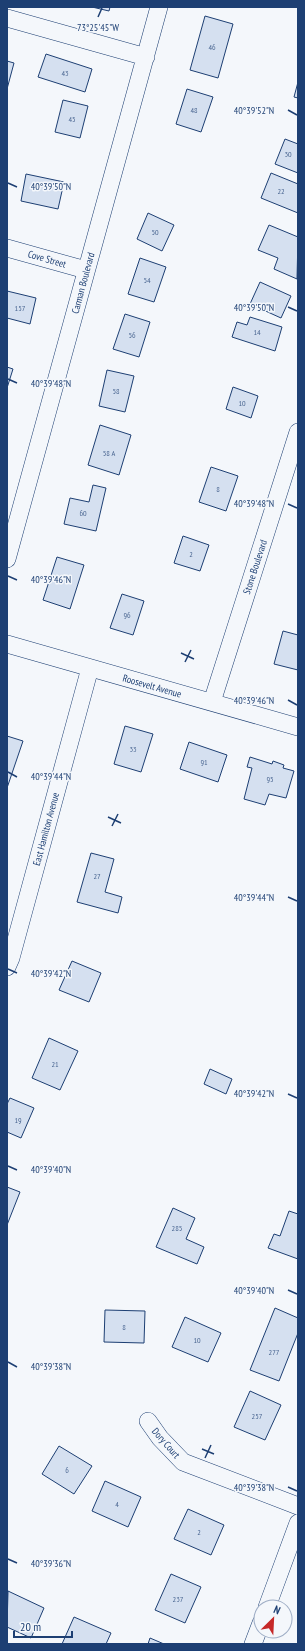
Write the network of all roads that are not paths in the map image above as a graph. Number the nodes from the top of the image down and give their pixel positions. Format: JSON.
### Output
{"nodes":[{"id":1,"x":159,"y":7,"type":"edge"},
{"id":2,"x":7,"y":18,"type":"edge"},
{"id":3,"x":146,"y":56,"type":"junction"},
{"id":4,"x":7,"y":248,"type":"edge"},
{"id":5,"x":86,"y":270,"type":"junction"},
{"id":6,"x":298,"y":432,"type":"edge"},
{"id":7,"x":7,"y":559,"type":"edge"},
{"id":8,"x":7,"y":644,"type":"edge"},
{"id":9,"x":90,"y":668,"type":"junction"},
{"id":10,"x":212,"y":702,"type":"junction"},
{"id":11,"x":298,"y":727,"type":"edge"},
{"id":12,"x":8,"y":961,"type":"edge"},
{"id":13,"x":148,"y":1421,"type":"dead end"},
{"id":14,"x":298,"y":1506,"type":"edge"},
{"id":15,"x":298,"y":1523,"type":"edge"},
{"id":16,"x":270,"y":1599,"type":"edge"}],
"edges":[{"from":1,"to":3,"type":"street","name":"Carman Boulevard"},
{"from":2,"to":3,"type":"street"},
{"from":3,"to":5,"type":"street","name":"Carman Boulevard"},
{"from":4,"to":5,"type":"street","name":"Cove Street"},
{"from":5,"to":7,"type":"street","name":"Carman Boulevard"},
{"from":6,"to":10,"type":"street","name":"Stone Boulevard"},
{"from":8,"to":9,"type":"street","name":"Roosevelt Avenue"},
{"from":9,"to":10,"type":"street","name":"Roosevelt Avenue"},
{"from":9,"to":12,"type":"street","name":"East Hamilton Avenue"},
{"from":10,"to":11,"type":"street","name":"Roosevelt Avenue"},
{"from":13,"to":14,"type":"street","name":"Dory Court"},
{"from":15,"to":16,"type":"street"}]}
